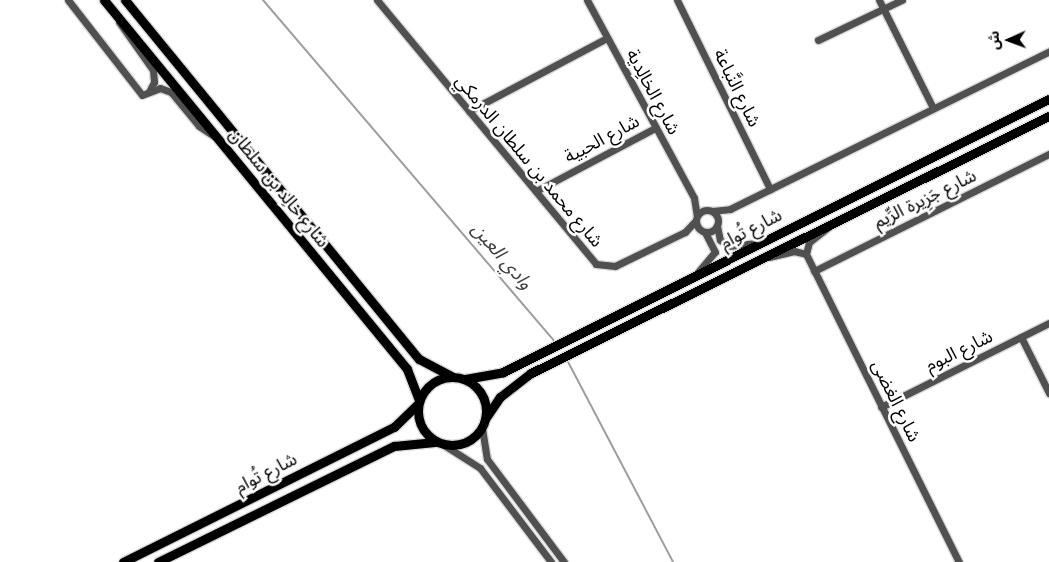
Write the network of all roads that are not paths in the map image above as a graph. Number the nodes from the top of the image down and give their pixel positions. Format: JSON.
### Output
{"nodes":[{"id":1,"x":68,"y":0,"type":"edge"},
{"id":2,"x":104,"y":0,"type":"edge"},
{"id":3,"x":125,"y":0,"type":"edge"},
{"id":4,"x":378,"y":0,"type":"edge"},
{"id":5,"x":587,"y":0,"type":"edge"},
{"id":6,"x":676,"y":0,"type":"edge"},
{"id":7,"x":879,"y":0,"type":"edge"},
{"id":8,"x":902,"y":0,"type":"edge"},
{"id":9,"x":884,"y":9,"type":"junction"},
{"id":10,"x":116,"y":15,"type":"junction"},
{"id":11,"x":607,"y":38,"type":"junction"},
{"id":12,"x":818,"y":40,"type":"dead end"},
{"id":13,"x":1049,"y":51,"type":"edge"},
{"id":14,"x":149,"y":92,"type":"junction"},
{"id":15,"x":1049,"y":99,"type":"edge"},
{"id":16,"x":934,"y":108,"type":"junction"},
{"id":17,"x":469,"y":112,"type":"junction"},
{"id":18,"x":1049,"y":116,"type":"edge"},
{"id":19,"x":655,"y":128,"type":"junction"},
{"id":20,"x":216,"y":136,"type":"junction"},
{"id":21,"x":1049,"y":154,"type":"edge"},
{"id":22,"x":770,"y":189,"type":"junction"},
{"id":23,"x":536,"y":191,"type":"junction"},
{"id":24,"x":694,"y":198,"type":"junction"},
{"id":25,"x":730,"y":209,"type":"junction"},
{"id":26,"x":710,"y":211,"type":"junction"},
{"id":27,"x":696,"y":218,"type":"junction"},
{"id":28,"x":717,"y":225,"type":"junction"},
{"id":29,"x":832,"y":225,"type":"junction"},
{"id":30,"x":685,"y":232,"type":"junction"},
{"id":31,"x":703,"y":232,"type":"junction"},
{"id":32,"x":767,"y":239,"type":"junction"},
{"id":33,"x":806,"y":254,"type":"junction"},
{"id":34,"x":766,"y":257,"type":"junction"},
{"id":35,"x":814,"y":271,"type":"junction"},
{"id":36,"x":691,"y":278,"type":"junction"},
{"id":37,"x":1049,"y":323,"type":"edge"},
{"id":38,"x":1021,"y":337,"type":"junction"},
{"id":39,"x":453,"y":376,"type":"junction"},
{"id":40,"x":465,"y":379,"type":"junction"},
{"id":41,"x":1049,"y":393,"type":"edge"},
{"id":42,"x":418,"y":402,"type":"junction"},
{"id":43,"x":881,"y":407,"type":"junction"},
{"id":44,"x":484,"y":423,"type":"junction"},
{"id":45,"x":439,"y":443,"type":"junction"},
{"id":46,"x":123,"y":562,"type":"edge"},
{"id":47,"x":158,"y":562,"type":"edge"},
{"id":48,"x":551,"y":562,"type":"edge"},
{"id":49,"x":564,"y":562,"type":"edge"},
{"id":50,"x":959,"y":562,"type":"edge"}],
"edges":[{"from":1,"to":14,"type":"street"},
{"from":2,"to":10,"type":"main road","name":"شارع خالِد بن سلطان"},
{"from":3,"to":39,"type":"main road","name":"شارع خالِد بن سلطان"},
{"from":4,"to":17,"type":"street","name":"شارع محمد بن سلطان الدرمكي"},
{"from":5,"to":11,"type":"street","name":"شارع الخالِدية"},
{"from":6,"to":22,"type":"street","name":"شارع النَّباعة"},
{"from":7,"to":9,"type":"street"},
{"from":8,"to":9,"type":"street"},
{"from":9,"to":12,"type":"street"},
{"from":9,"to":16,"type":"street"},
{"from":10,"to":14,"type":"street"},
{"from":10,"to":20,"type":"main road","name":"شارع خالِد بن سلطان"},
{"from":11,"to":17,"type":"street"},
{"from":11,"to":19,"type":"street","name":"شارع الخالِدية"},
{"from":13,"to":16,"type":"street"},
{"from":14,"to":20,"type":"street"},
{"from":15,"to":32,"type":"main road","name":"شارع تُوام"},
{"from":16,"to":22,"type":"street"},
{"from":17,"to":23,"type":"street","name":"شارع محمد بن سلطان الدرمكي"},
{"from":18,"to":29,"type":"main road","name":"شارع تُوام"},
{"from":19,"to":23,"type":"street","name":"شارع الحبية"},
{"from":19,"to":24,"type":"street","name":"شارع الخالِدية"},
{"from":20,"to":42,"type":"main road","name":"شارع خالِد بن سلطان"},
{"from":21,"to":35,"type":"street","name":"شارع جَزِيرة الرِّيم"},
{"from":22,"to":25,"type":"street"},
{"from":23,"to":30,"type":"street","name":"شارع محمد بن سلطان الدرمكي"},
{"from":24,"to":26,"type":"street","name":"شارع الخالِدية"},
{"from":24,"to":27,"type":"street","name":"شارع الخالِدية"},
{"from":25,"to":26,"type":"street"},
{"from":25,"to":28,"type":"street"},
{"from":26,"to":27,"type":"street","name":"شارع محمد بن سلطان الدرمكي"},
{"from":26,"to":28,"type":"street"},
{"from":27,"to":30,"type":"street","name":"شارع محمد بن سلطان الدرمكي"},
{"from":27,"to":31,"type":"street","name":"شارع الخالِدية"},
{"from":28,"to":31,"type":"street"},
{"from":28,"to":32,"type":"street"},
{"from":29,"to":33,"type":"street"},
{"from":29,"to":34,"type":"main road","name":"شارع تُوام"},
{"from":30,"to":31,"type":"street","name":"شارع محمد بن سلطان الدرمكي"},
{"from":31,"to":36,"type":"street"},
{"from":32,"to":36,"type":"main road","name":"شارع تُوام"},
{"from":33,"to":34,"type":"street"},
{"from":33,"to":35,"type":"street","name":"شارع الغضى"},
{"from":34,"to":44,"type":"main road","name":"شارع تُوام"},
{"from":35,"to":43,"type":"street","name":"شارع الغضى"},
{"from":36,"to":40,"type":"main road","name":"شارع تُوام"},
{"from":37,"to":38,"type":"street","name":"شارع البوم"},
{"from":38,"to":41,"type":"street"},
{"from":38,"to":43,"type":"street","name":"شارع البوم"},
{"from":39,"to":40,"type":"main road"},
{"from":39,"to":42,"type":"main road"},
{"from":40,"to":44,"type":"main road"},
{"from":42,"to":45,"type":"main road"},
{"from":42,"to":46,"type":"main road","name":"شارع تُوام"},
{"from":43,"to":50,"type":"street","name":"شارع الغضى"},
{"from":44,"to":45,"type":"main road"},
{"from":44,"to":49,"type":"street"},
{"from":45,"to":47,"type":"main road","name":"شارع تُوام"},
{"from":45,"to":48,"type":"street"}]}
